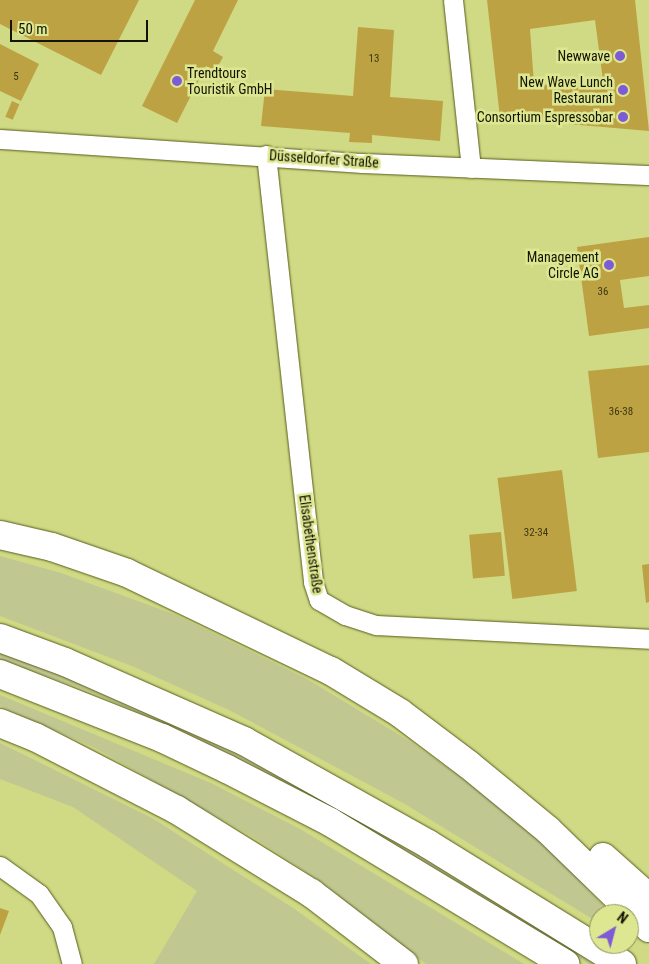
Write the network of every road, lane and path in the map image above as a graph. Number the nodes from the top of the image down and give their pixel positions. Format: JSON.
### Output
{"nodes":[{"id":1,"x":454,"y":0,"type":"edge"},
{"id":2,"x":0,"y":139,"type":"edge"},
{"id":3,"x":266,"y":155,"type":"junction"},
{"id":4,"x":471,"y":168,"type":"junction"},
{"id":5,"x":649,"y":174,"type":"edge"},
{"id":6,"x":0,"y":535,"type":"edge"},
{"id":7,"x":0,"y":638,"type":"edge"},
{"id":8,"x":649,"y":639,"type":"edge"},
{"id":9,"x":0,"y":674,"type":"edge"},
{"id":10,"x":400,"y":714,"type":"junction"},
{"id":11,"x":0,"y":722,"type":"edge"},
{"id":12,"x":0,"y":866,"type":"edge"},
{"id":13,"x":649,"y":898,"type":"edge"},
{"id":14,"x":649,"y":928,"type":"edge"},
{"id":15,"x":72,"y":964,"type":"edge"},
{"id":16,"x":404,"y":964,"type":"edge"},
{"id":17,"x":565,"y":964,"type":"edge"},
{"id":18,"x":622,"y":964,"type":"edge"}],
"edges":[{"from":1,"to":4,"type":"street"},
{"from":2,"to":3,"type":"street","name":"Düsseldorfer Straße"},
{"from":3,"to":4,"type":"street","name":"Düsseldorfer Straße"},
{"from":3,"to":8,"type":"street","name":"Elisabethenstraße"},
{"from":4,"to":5,"type":"street","name":"Düsseldorfer Straße"},
{"from":6,"to":10,"type":"highway"},
{"from":7,"to":18,"type":"highway"},
{"from":9,"to":17,"type":"highway"},
{"from":10,"to":13,"type":"highway"},
{"from":10,"to":14,"type":"highway"},
{"from":11,"to":16,"type":"highway"},
{"from":12,"to":15,"type":"street"}]}
